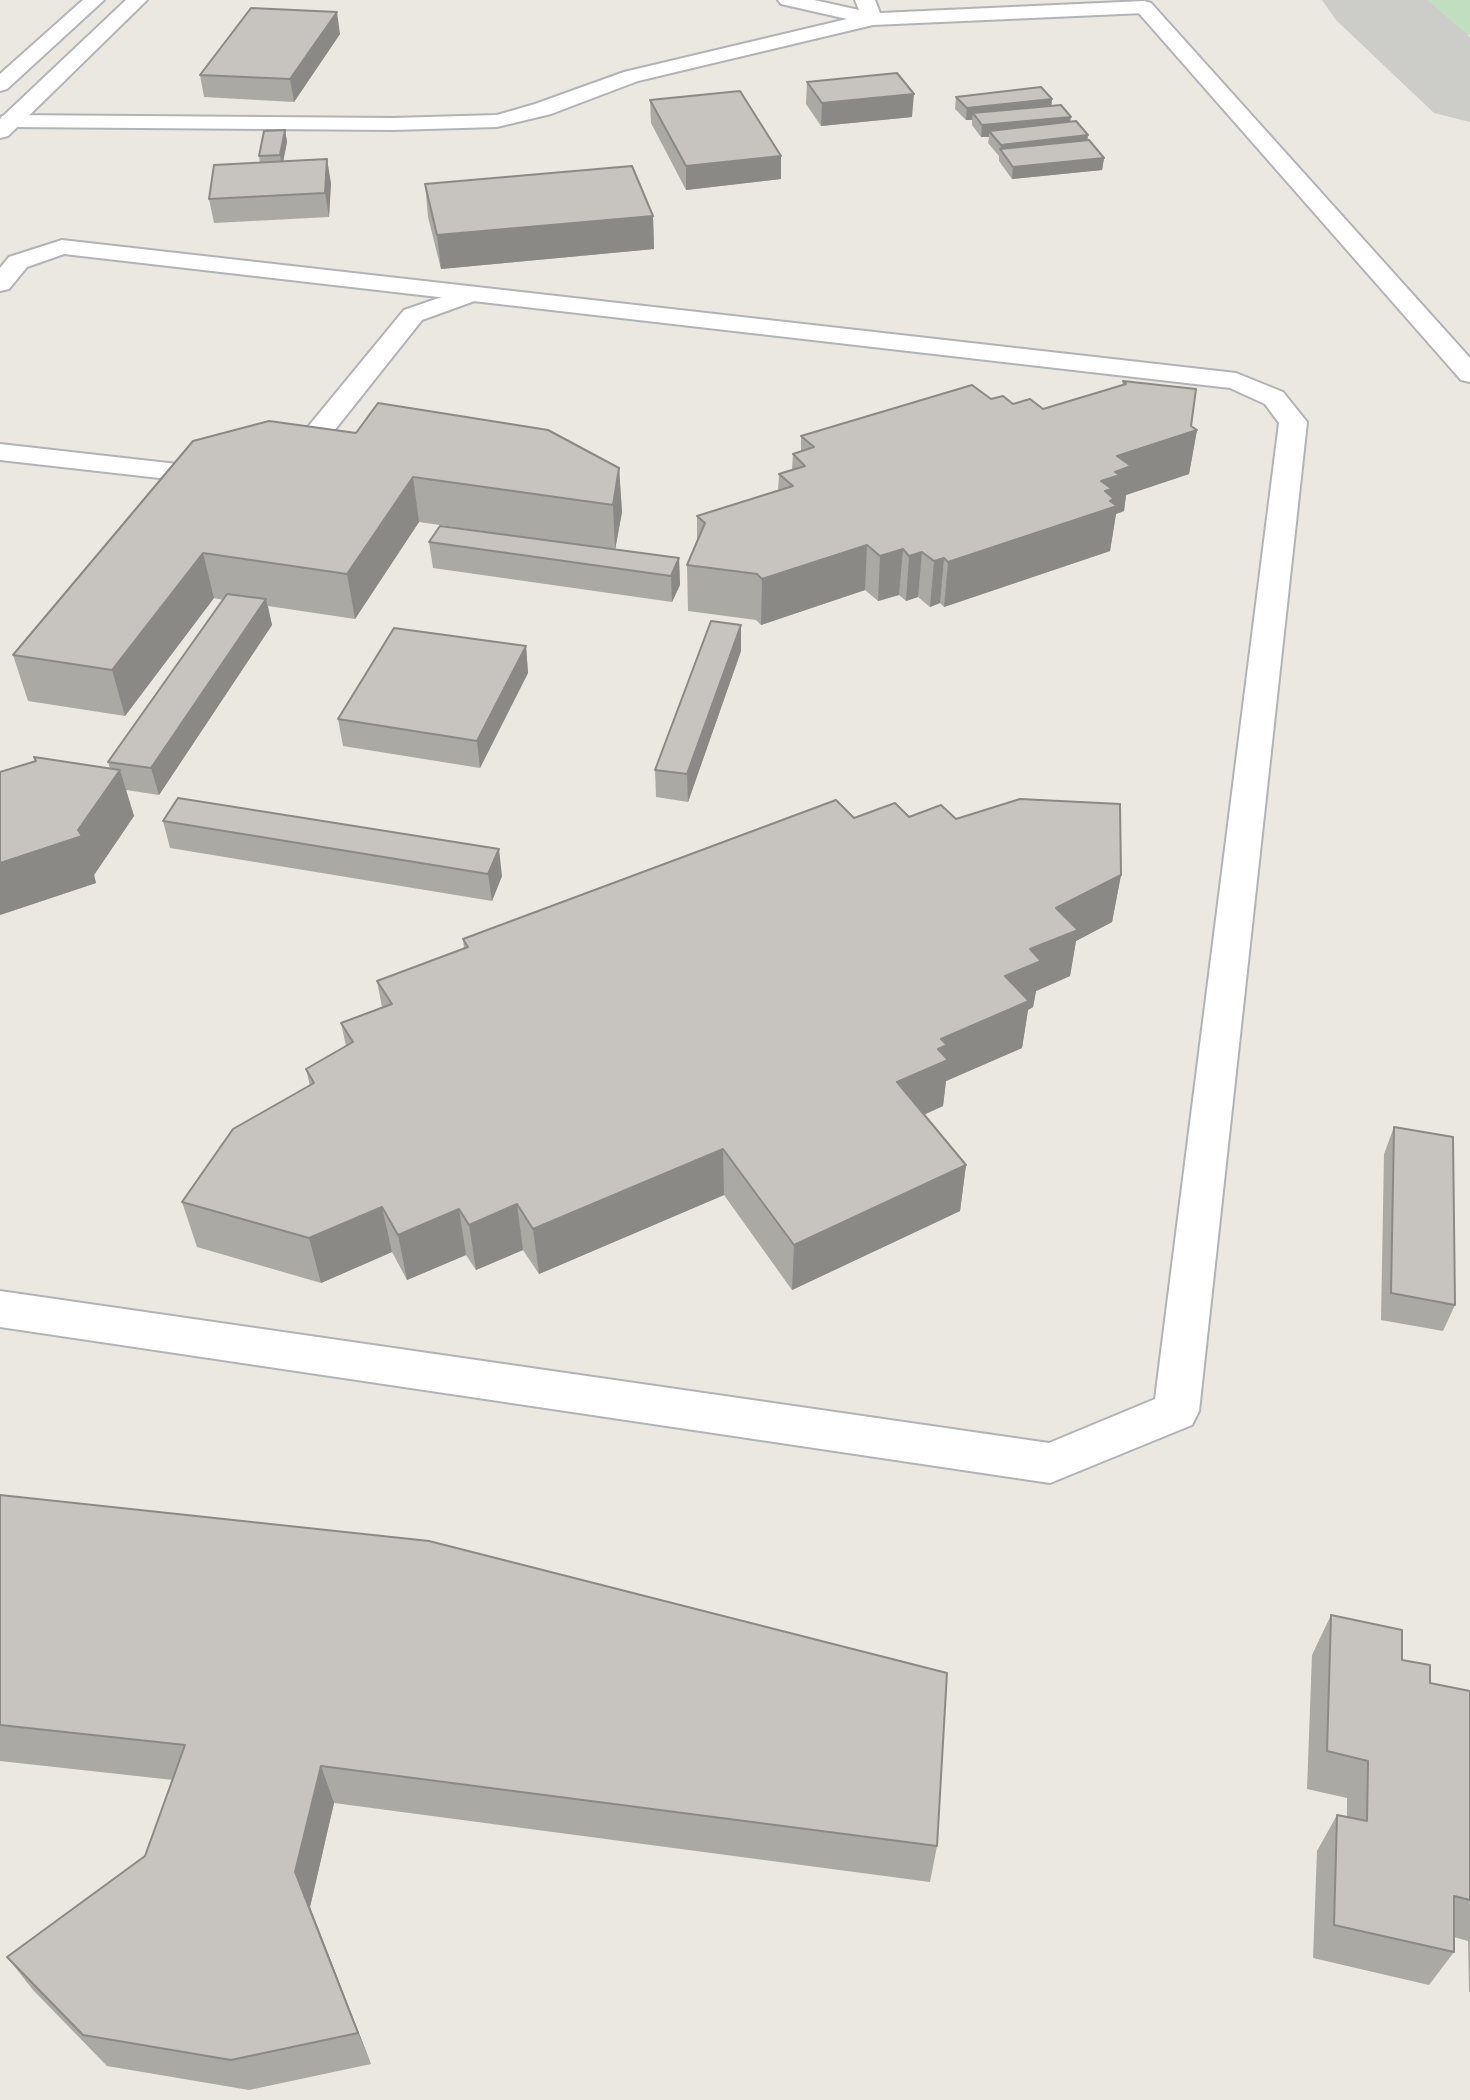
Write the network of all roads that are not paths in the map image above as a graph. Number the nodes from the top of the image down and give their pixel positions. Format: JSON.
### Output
{"nodes":[{"id":1,"x":94,"y":0,"type":"edge"},
{"id":2,"x":137,"y":0,"type":"edge"},
{"id":3,"x":788,"y":0,"type":"edge"},
{"id":4,"x":869,"y":10,"type":"edge"},
{"id":5,"x":0,"y":85,"type":"edge"},
{"id":6,"x":5,"y":126,"type":"edge"},
{"id":7,"x":0,"y":284,"type":"edge"},
{"id":8,"x":471,"y":293,"type":"junction"},
{"id":9,"x":1470,"y":373,"type":"edge"},
{"id":10,"x":308,"y":445,"type":"edge"},
{"id":11,"x":0,"y":452,"type":"edge"},
{"id":12,"x":186,"y":473,"type":"edge"},
{"id":13,"x":0,"y":1309,"type":"edge"}],
"edges":[{"from":1,"to":5,"type":"street"},
{"from":2,"to":6,"type":"street"},
{"from":3,"to":4,"type":"street"},
{"from":4,"to":6,"type":"street"},
{"from":4,"to":9,"type":"street"},
{"from":7,"to":8,"type":"street"},
{"from":8,"to":10,"type":"street"},
{"from":8,"to":13,"type":"street"},
{"from":11,"to":12,"type":"street"}]}
